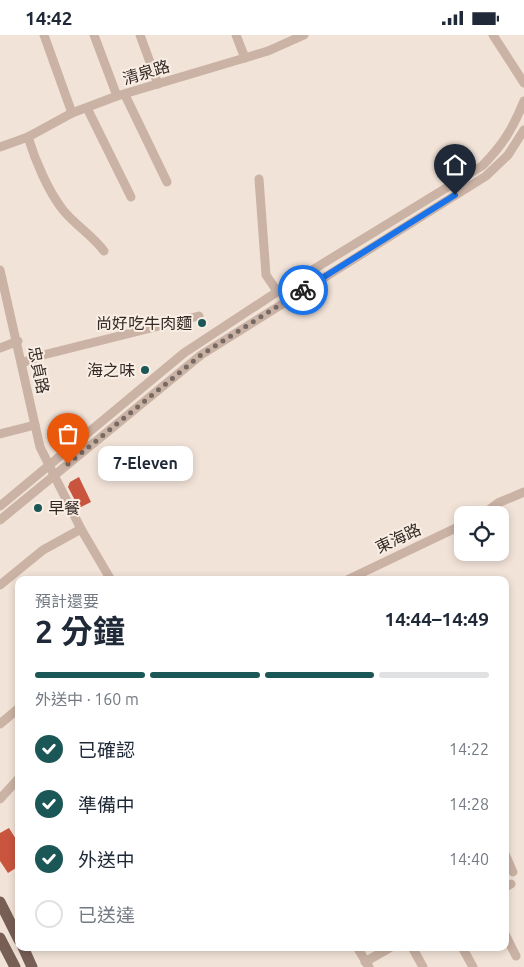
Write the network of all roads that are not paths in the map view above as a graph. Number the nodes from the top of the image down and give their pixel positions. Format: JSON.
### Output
{"nodes":[{"id":1,"x":44,"y":35,"type":"edge"},
{"id":2,"x":94,"y":35,"type":"edge"},
{"id":3,"x":140,"y":35,"type":"edge"},
{"id":4,"x":236,"y":35,"type":"edge"},
{"id":5,"x":304,"y":35,"type":"edge"},
{"id":6,"x":493,"y":35,"type":"edge"},
{"id":7,"x":245,"y":58,"type":"junction"},
{"id":8,"x":524,"y":83,"type":"edge"},
{"id":9,"x":158,"y":84,"type":"junction"},
{"id":10,"x":121,"y":96,"type":"junction"},
{"id":11,"x":524,"y":101,"type":"edge"},
{"id":12,"x":87,"y":108,"type":"junction"},
{"id":13,"x":72,"y":113,"type":"junction"},
{"id":14,"x":524,"y":130,"type":"edge"},
{"id":15,"x":28,"y":137,"type":"junction"},
{"id":16,"x":0,"y":147,"type":"edge"},
{"id":17,"x":259,"y":179,"type":"dead end"},
{"id":18,"x":167,"y":182,"type":"dead end"},
{"id":19,"x":131,"y":197,"type":"dead end"},
{"id":20,"x":104,"y":251,"type":"dead end"},
{"id":21,"x":0,"y":270,"type":"edge"},
{"id":22,"x":280,"y":289,"type":"junction"},
{"id":23,"x":290,"y":298,"type":"junction"},
{"id":24,"x":199,"y":316,"type":"dead end"},
{"id":25,"x":18,"y":341,"type":"junction"},
{"id":26,"x":0,"y":348,"type":"edge"},
{"id":27,"x":22,"y":363,"type":"junction"},
{"id":28,"x":35,"y":425,"type":"junction"},
{"id":29,"x":0,"y":434,"type":"edge"},
{"id":30,"x":50,"y":465,"type":"junction"},
{"id":31,"x":54,"y":475,"type":"junction"},
{"id":32,"x":524,"y":492,"type":"edge"},
{"id":33,"x":0,"y":506,"type":"edge"},
{"id":34,"x":494,"y":506,"type":"edge"},
{"id":35,"x":0,"y":520,"type":"edge"},
{"id":36,"x":81,"y":529,"type":"junction"},
{"id":37,"x":454,"y":529,"type":"edge"},
{"id":38,"x":109,"y":576,"type":"edge"},
{"id":39,"x":355,"y":576,"type":"edge"},
{"id":40,"x":0,"y":585,"type":"edge"},
{"id":41,"x":15,"y":713,"type":"edge"},
{"id":42,"x":0,"y":724,"type":"edge"},
{"id":43,"x":15,"y":782,"type":"edge"},
{"id":44,"x":0,"y":799,"type":"edge"},
{"id":45,"x":509,"y":863,"type":"edge"},
{"id":46,"x":513,"y":872,"type":"dead end"},
{"id":47,"x":0,"y":902,"type":"edge"},
{"id":48,"x":15,"y":932,"type":"edge"},
{"id":49,"x":0,"y":938,"type":"edge"},
{"id":50,"x":509,"y":942,"type":"edge"},
{"id":51,"x":24,"y":951,"type":"edge"},
{"id":52,"x":359,"y":951,"type":"edge"},
{"id":53,"x":385,"y":951,"type":"edge"},
{"id":54,"x":414,"y":951,"type":"edge"},
{"id":55,"x":464,"y":951,"type":"edge"},
{"id":56,"x":516,"y":956,"type":"dead end"},
{"id":57,"x":367,"y":964,"type":"edge"},
{"id":58,"x":15,"y":967,"type":"edge"},
{"id":59,"x":32,"y":967,"type":"edge"},
{"id":60,"x":423,"y":967,"type":"edge"},
{"id":61,"x":473,"y":967,"type":"edge"}],
"edges":[{"from":1,"to":13,"type":"street"},
{"from":2,"to":10,"type":"street"},
{"from":3,"to":9,"type":"street"},
{"from":4,"to":7,"type":"street"},
{"from":5,"to":7,"type":"street","name":"清泉路"},
{"from":6,"to":8,"type":"street"},
{"from":7,"to":9,"type":"street","name":"清泉路"},
{"from":9,"to":10,"type":"street","name":"清泉路"},
{"from":10,"to":12,"type":"street","name":"清泉路"},
{"from":10,"to":18,"type":"street"},
{"from":11,"to":22,"type":"street"},
{"from":12,"to":13,"type":"street","name":"清泉路"},
{"from":12,"to":19,"type":"street"},
{"from":13,"to":15,"type":"street","name":"清泉路"},
{"from":14,"to":23,"type":"street"},
{"from":15,"to":16,"type":"street","name":"清泉路"},
{"from":15,"to":20,"type":"street"},
{"from":17,"to":22,"type":"street"},
{"from":21,"to":25,"type":"street","name":"忠貞路"},
{"from":22,"to":23,"type":"street"},
{"from":22,"to":30,"type":"street"},
{"from":23,"to":31,"type":"street"},
{"from":24,"to":27,"type":"street"},
{"from":25,"to":26,"type":"street"},
{"from":25,"to":27,"type":"street","name":"忠貞路"},
{"from":27,"to":28,"type":"street","name":"忠貞路"},
{"from":28,"to":29,"type":"street"},
{"from":28,"to":30,"type":"street","name":"忠貞路"},
{"from":30,"to":31,"type":"street","name":"忠貞路"},
{"from":30,"to":33,"type":"street"},
{"from":31,"to":35,"type":"street"},
{"from":31,"to":36,"type":"street","name":"忠貞路"},
{"from":32,"to":34,"type":"street"},
{"from":36,"to":38,"type":"street","name":"忠貞路"},
{"from":36,"to":40,"type":"street"},
{"from":37,"to":39,"type":"street","name":"東海路"},
{"from":41,"to":42,"type":"street"},
{"from":43,"to":44,"type":"street"},
{"from":45,"to":46,"type":"street"},
{"from":47,"to":48,"type":"main road"},
{"from":49,"to":58,"type":"main road"},
{"from":50,"to":56,"type":"street"},
{"from":51,"to":59,"type":"main road"},
{"from":52,"to":57,"type":"street"},
{"from":53,"to":57,"type":"street"},
{"from":54,"to":60,"type":"street"},
{"from":55,"to":61,"type":"street"}]}
